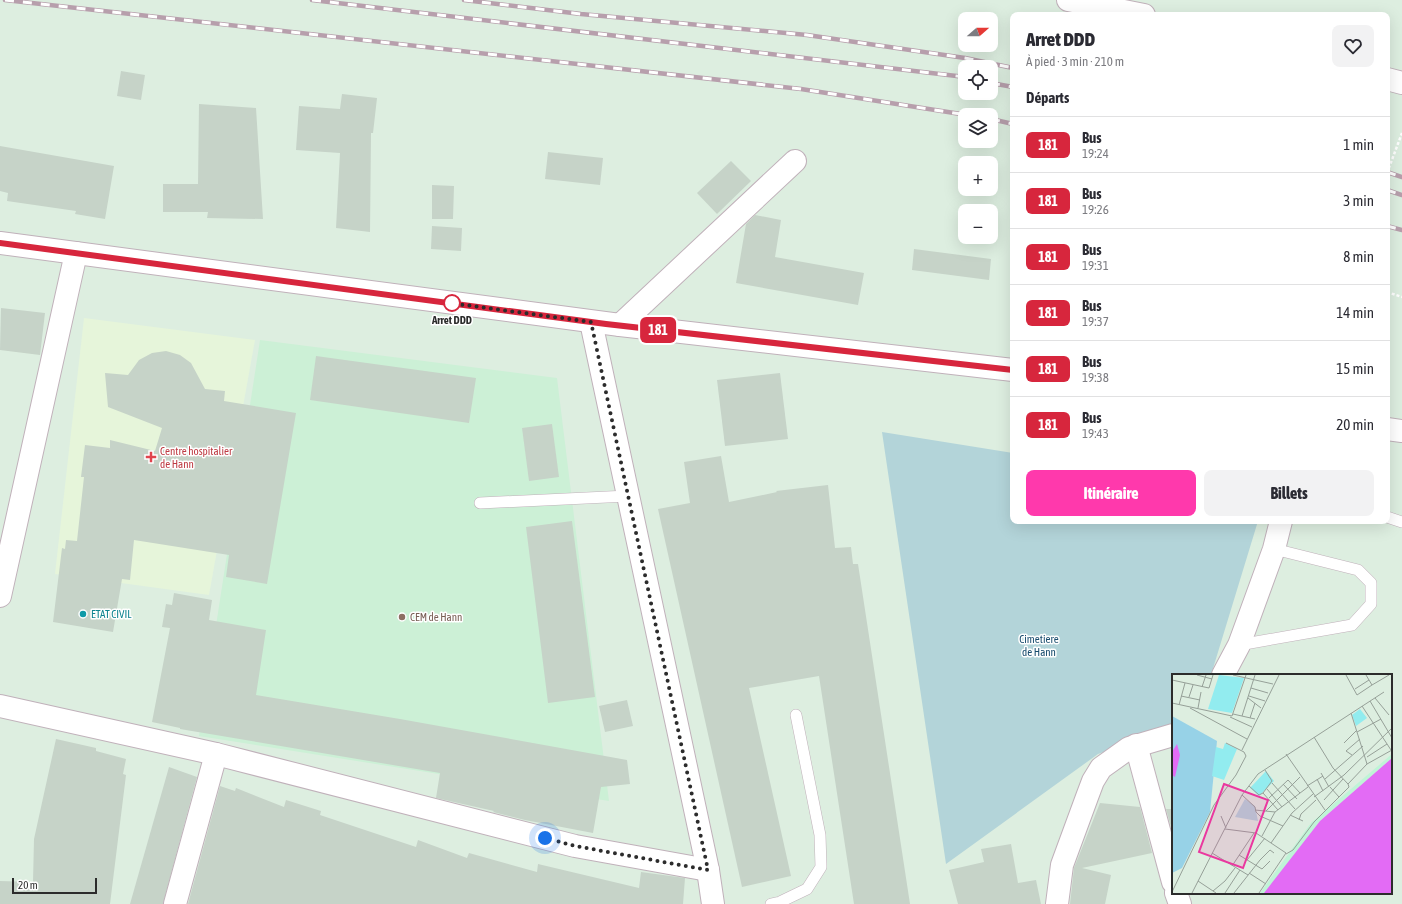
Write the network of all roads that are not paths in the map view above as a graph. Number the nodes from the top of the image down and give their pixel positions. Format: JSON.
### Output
{"nodes":[{"id":1,"x":1068,"y":0,"type":"edge"},
{"id":2,"x":1129,"y":12,"type":"edge"},
{"id":3,"x":1390,"y":79,"type":"edge"},
{"id":4,"x":1402,"y":83,"type":"edge"},
{"id":5,"x":795,"y":161,"type":"dead end"},
{"id":6,"x":0,"y":243,"type":"edge"},
{"id":7,"x":76,"y":253,"type":"junction"},
{"id":8,"x":591,"y":322,"type":"junction"},
{"id":9,"x":620,"y":325,"type":"junction"},
{"id":10,"x":1010,"y":370,"type":"edge"},
{"id":11,"x":1390,"y":429,"type":"edge"},
{"id":12,"x":1402,"y":431,"type":"edge"},
{"id":13,"x":628,"y":496,"type":"junction"},
{"id":14,"x":480,"y":503,"type":"dead end"},
{"id":15,"x":1390,"y":518,"type":"edge"},
{"id":16,"x":1402,"y":522,"type":"edge"},
{"id":17,"x":1280,"y":524,"type":"edge"},
{"id":18,"x":1274,"y":549,"type":"junction"},
{"id":19,"x":0,"y":596,"type":"edge"},
{"id":20,"x":1239,"y":646,"type":"junction"},
{"id":21,"x":1224,"y":674,"type":"edge"},
{"id":22,"x":0,"y":706,"type":"edge"},
{"id":23,"x":796,"y":715,"type":"dead end"},
{"id":24,"x":1172,"y":735,"type":"edge"},
{"id":25,"x":1136,"y":745,"type":"junction"},
{"id":26,"x":216,"y":754,"type":"junction"},
{"id":27,"x":708,"y":870,"type":"junction"},
{"id":28,"x":1172,"y":878,"type":"edge"},
{"id":29,"x":1176,"y":894,"type":"edge"},
{"id":30,"x":175,"y":904,"type":"edge"},
{"id":31,"x":713,"y":904,"type":"edge"},
{"id":32,"x":771,"y":904,"type":"edge"},
{"id":33,"x":1057,"y":904,"type":"edge"},
{"id":34,"x":1180,"y":904,"type":"edge"}],
"edges":[{"from":1,"to":2,"type":"street"},
{"from":3,"to":4,"type":"street"},
{"from":5,"to":9,"type":"street"},
{"from":6,"to":7,"type":"street"},
{"from":7,"to":8,"type":"street"},
{"from":7,"to":19,"type":"street"},
{"from":8,"to":9,"type":"street"},
{"from":8,"to":13,"type":"street"},
{"from":9,"to":10,"type":"street"},
{"from":11,"to":12,"type":"street"},
{"from":13,"to":14,"type":"lane"},
{"from":13,"to":27,"type":"street"},
{"from":15,"to":16,"type":"lane"},
{"from":17,"to":18,"type":"street"},
{"from":18,"to":20,"type":"street"},
{"from":18,"to":20,"type":"lane"},
{"from":20,"to":21,"type":"street"},
{"from":22,"to":26,"type":"street"},
{"from":23,"to":32,"type":"lane"},
{"from":24,"to":25,"type":"street"},
{"from":25,"to":28,"type":"street"},
{"from":25,"to":33,"type":"street"},
{"from":26,"to":27,"type":"street"},
{"from":26,"to":30,"type":"street"},
{"from":27,"to":31,"type":"street"},
{"from":29,"to":34,"type":"street"}]}
